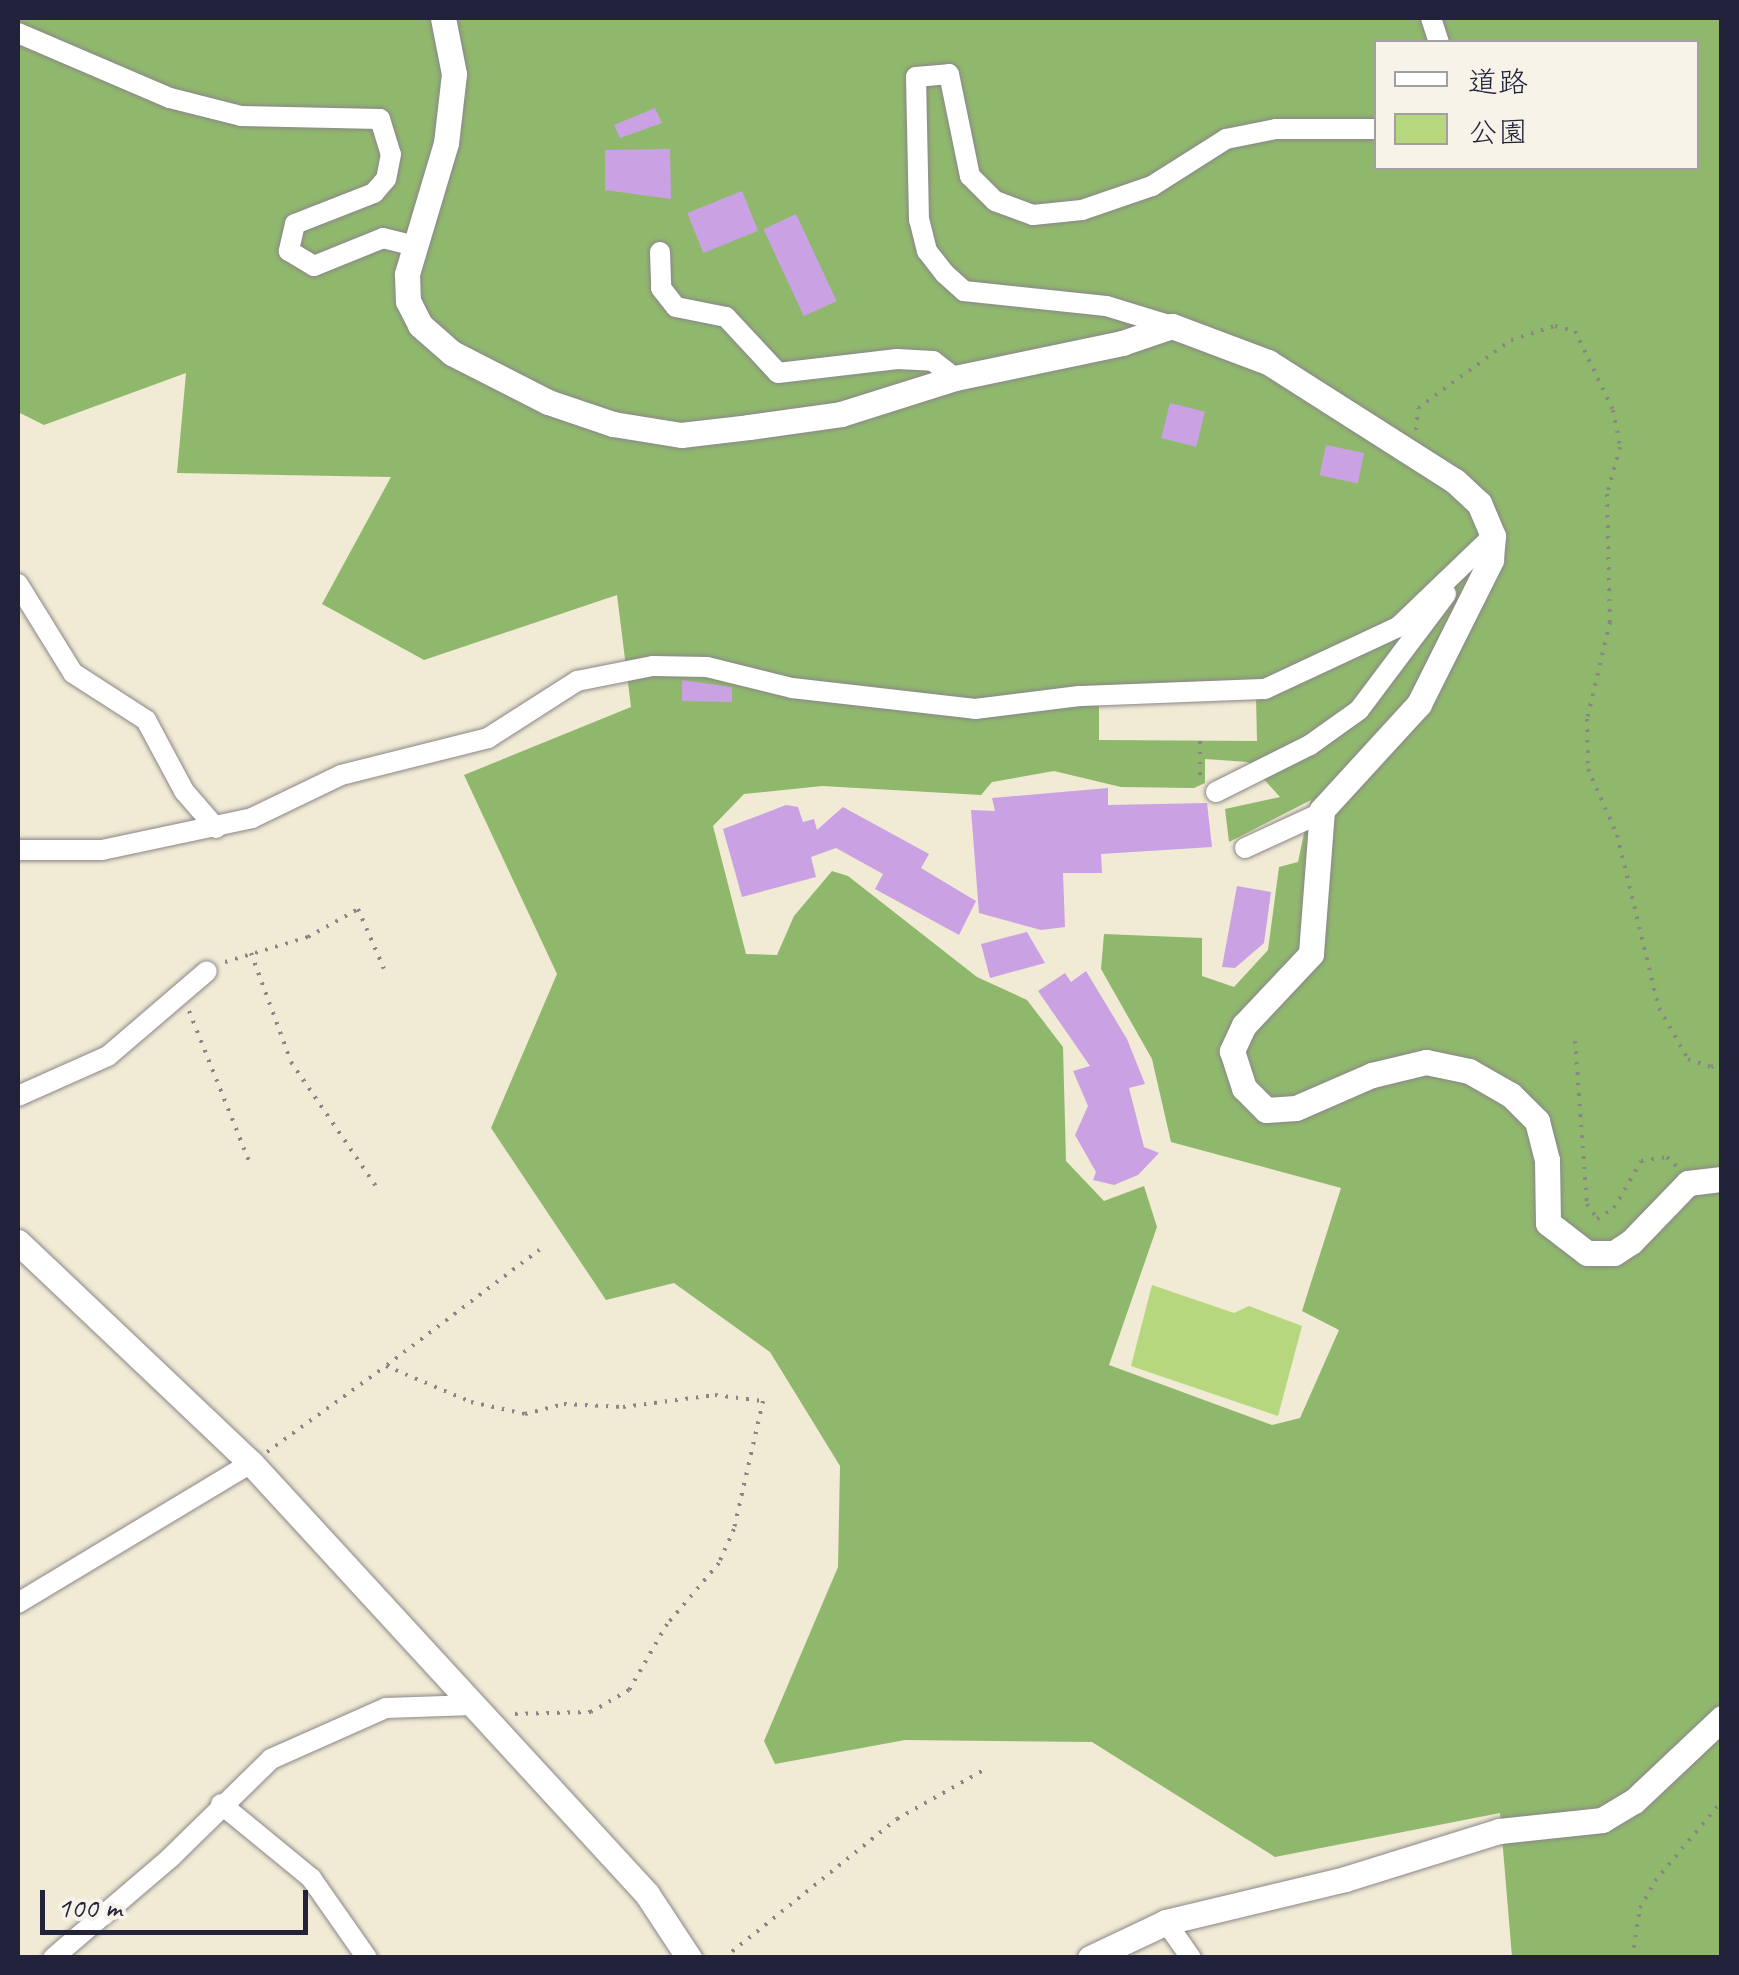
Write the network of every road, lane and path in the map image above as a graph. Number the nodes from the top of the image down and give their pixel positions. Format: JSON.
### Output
{"nodes":[{"id":1,"x":442,"y":18,"type":"edge"},
{"id":2,"x":18,"y":34,"type":"edge"},
{"id":3,"x":1374,"y":130,"type":"edge"},
{"id":4,"x":415,"y":246,"type":"junction"},
{"id":5,"x":660,"y":252,"type":"dead end"},
{"id":6,"x":1172,"y":326,"type":"junction"},
{"id":7,"x":955,"y":378,"type":"junction"},
{"id":8,"x":1413,"y":450,"type":"junction"},
{"id":9,"x":1493,"y":536,"type":"junction"},
{"id":10,"x":1456,"y":574,"type":"junction"},
{"id":11,"x":18,"y":584,"type":"edge"},
{"id":12,"x":1200,"y":740,"type":"dead end"},
{"id":13,"x":1208,"y":792,"type":"joint"},
{"id":14,"x":1321,"y":813,"type":"junction"},
{"id":15,"x":216,"y":828,"type":"junction"},
{"id":16,"x":1245,"y":848,"type":"dead end"},
{"id":17,"x":18,"y":850,"type":"edge"},
{"id":18,"x":251,"y":953,"type":"junction"},
{"id":19,"x":384,"y":969,"type":"dead end"},
{"id":20,"x":207,"y":971,"type":"joint"},
{"id":21,"x":182,"y":993,"type":"junction"},
{"id":22,"x":1575,"y":1041,"type":"dead end"},
{"id":23,"x":1722,"y":1063,"type":"edge"},
{"id":24,"x":18,"y":1096,"type":"edge"},
{"id":25,"x":249,"y":1162,"type":"dead end"},
{"id":26,"x":1683,"y":1172,"type":"dead end"},
{"id":27,"x":1722,"y":1179,"type":"edge"},
{"id":28,"x":378,"y":1189,"type":"dead end"},
{"id":29,"x":18,"y":1242,"type":"edge"},
{"id":30,"x":538,"y":1250,"type":"dead end"},
{"id":31,"x":386,"y":1366,"type":"junction"},
{"id":32,"x":251,"y":1464,"type":"junction"},
{"id":33,"x":18,"y":1603,"type":"edge"},
{"id":34,"x":479,"y":1709,"type":"junction"},
{"id":35,"x":1722,"y":1718,"type":"edge"},
{"id":36,"x":982,"y":1772,"type":"dead end"},
{"id":37,"x":1722,"y":1801,"type":"edge"},
{"id":38,"x":221,"y":1804,"type":"junction"},
{"id":39,"x":1166,"y":1922,"type":"junction"},
{"id":40,"x":53,"y":1958,"type":"edge"},
{"id":41,"x":367,"y":1958,"type":"edge"},
{"id":42,"x":689,"y":1958,"type":"edge"},
{"id":43,"x":724,"y":1958,"type":"edge"},
{"id":44,"x":1090,"y":1958,"type":"edge"},
{"id":45,"x":1190,"y":1958,"type":"edge"},
{"id":46,"x":1632,"y":1958,"type":"edge"}],
"edges":[{"from":1,"to":4,"type":"street"},
{"from":2,"to":4,"type":"street"},
{"from":3,"to":6,"type":"street"},
{"from":4,"to":7,"type":"street"},
{"from":5,"to":7,"type":"street"},
{"from":6,"to":7,"type":"street"},
{"from":6,"to":8,"type":"street"},
{"from":8,"to":9,"type":"street"},
{"from":8,"to":23,"type":"path"},
{"from":9,"to":10,"type":"street"},
{"from":9,"to":14,"type":"street"},
{"from":10,"to":13,"type":"street"},
{"from":10,"to":15,"type":"street"},
{"from":11,"to":15,"type":"street"},
{"from":12,"to":13,"type":"path"},
{"from":14,"to":16,"type":"street"},
{"from":14,"to":27,"type":"street"},
{"from":15,"to":17,"type":"street"},
{"from":18,"to":19,"type":"path"},
{"from":18,"to":20,"type":"path"},
{"from":18,"to":28,"type":"path"},
{"from":20,"to":21,"type":"street"},
{"from":21,"to":24,"type":"street"},
{"from":21,"to":25,"type":"path"},
{"from":22,"to":26,"type":"path"},
{"from":29,"to":32,"type":"street"},
{"from":30,"to":31,"type":"path"},
{"from":31,"to":32,"type":"path"},
{"from":31,"to":34,"type":"path"},
{"from":32,"to":33,"type":"street"},
{"from":32,"to":34,"type":"street"},
{"from":34,"to":38,"type":"street"},
{"from":34,"to":42,"type":"street"},
{"from":35,"to":39,"type":"street"},
{"from":36,"to":43,"type":"path"},
{"from":37,"to":46,"type":"path"},
{"from":38,"to":40,"type":"street"},
{"from":38,"to":41,"type":"street"},
{"from":39,"to":44,"type":"street"},
{"from":39,"to":45,"type":"street"}]}
